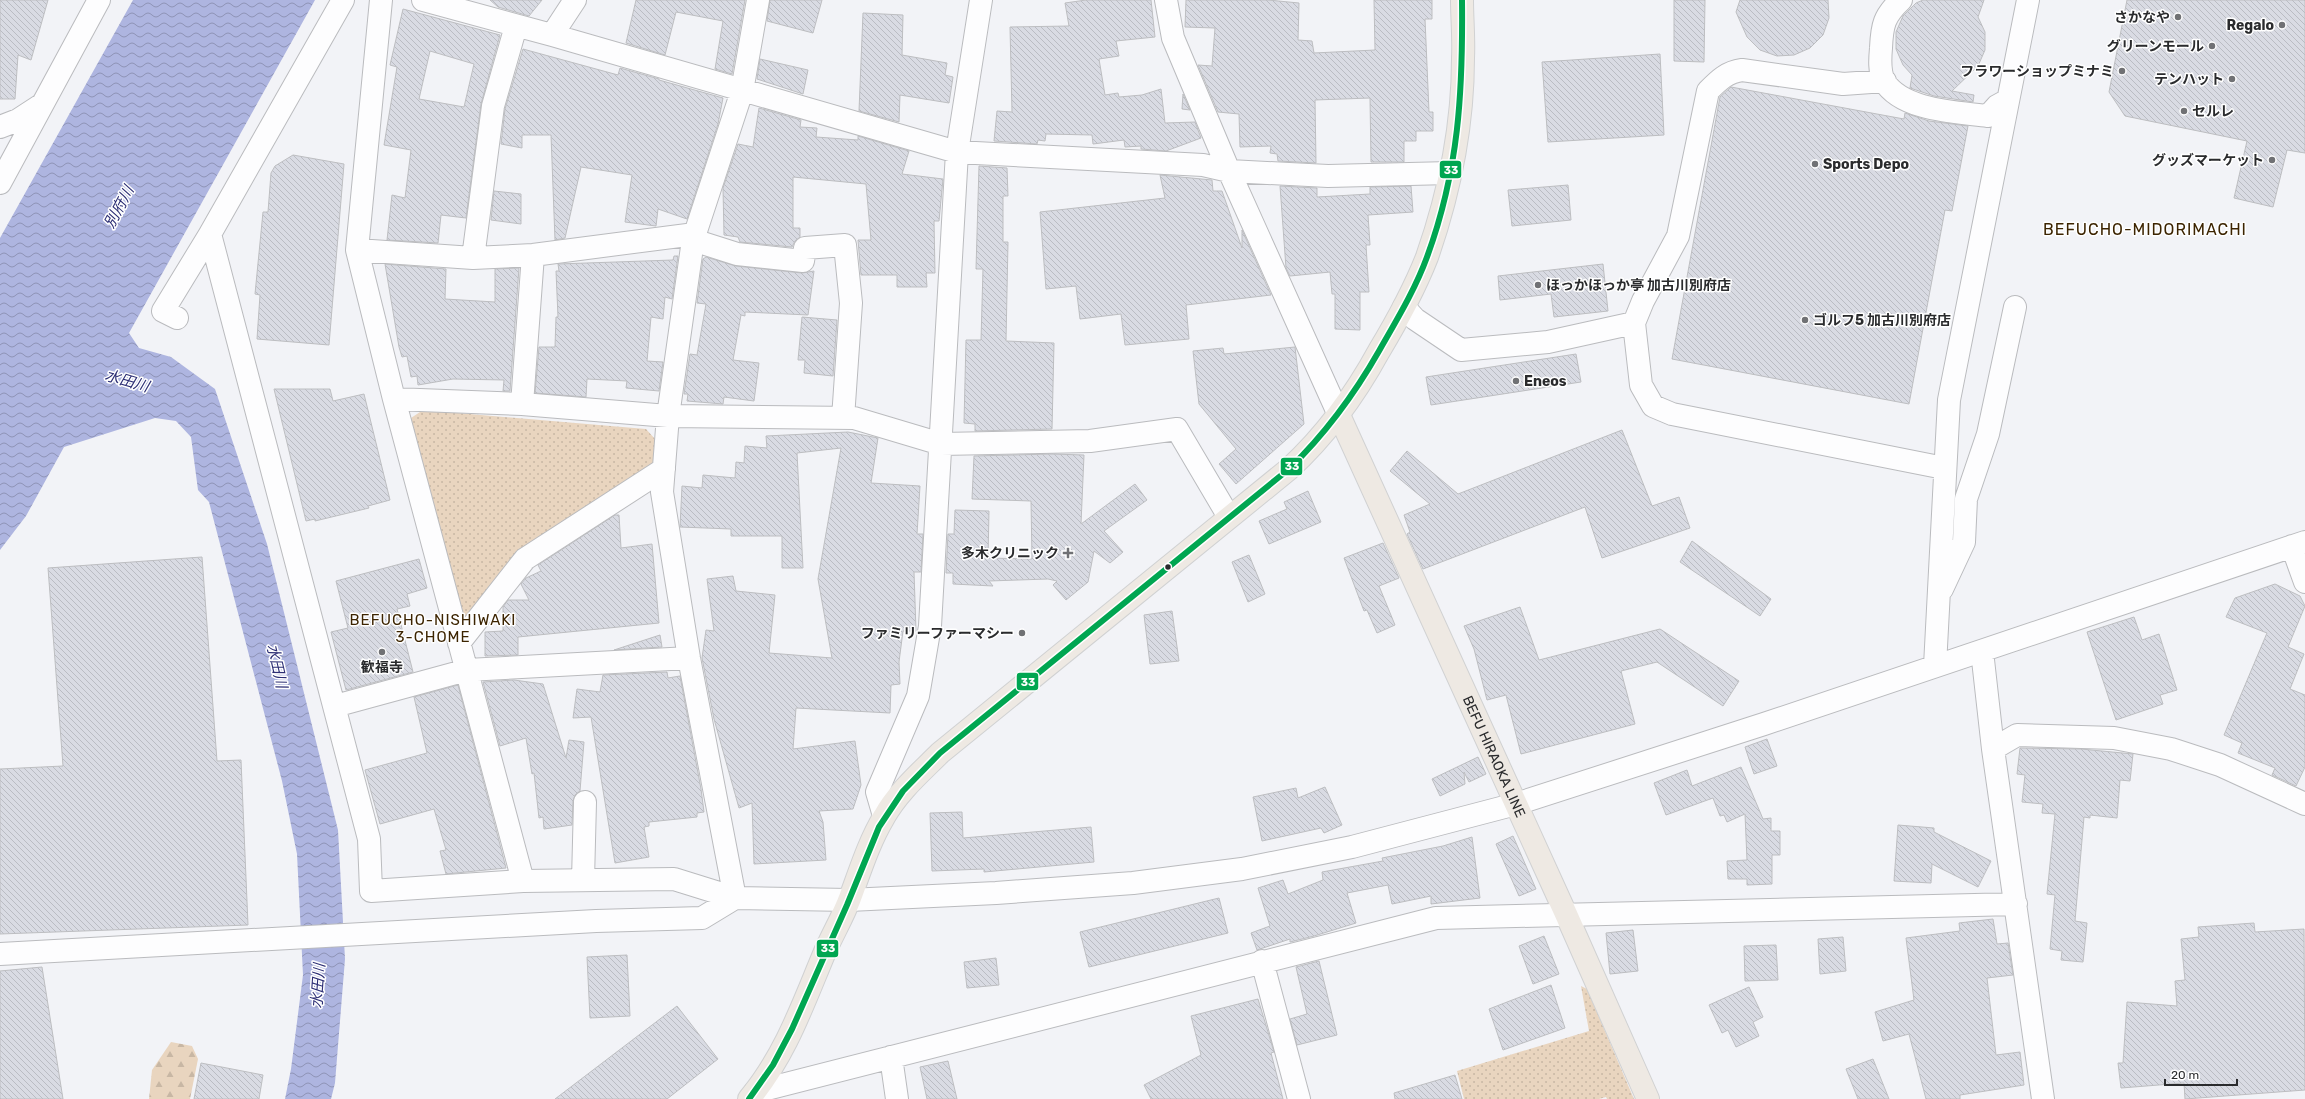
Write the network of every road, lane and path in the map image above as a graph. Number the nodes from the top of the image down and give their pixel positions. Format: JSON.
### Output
{"nodes":[{"id":1,"x":99,"y":0,"type":"edge"},
{"id":2,"x":343,"y":0,"type":"edge"},
{"id":3,"x":382,"y":0,"type":"edge"},
{"id":4,"x":423,"y":0,"type":"edge"},
{"id":5,"x":575,"y":0,"type":"edge"},
{"id":6,"x":758,"y":0,"type":"edge"},
{"id":7,"x":981,"y":0,"type":"edge"},
{"id":8,"x":1166,"y":0,"type":"edge"},
{"id":9,"x":1462,"y":0,"type":"edge"},
{"id":10,"x":1901,"y":0,"type":"edge"},
{"id":11,"x":2028,"y":0,"type":"edge"},
{"id":12,"x":516,"y":26,"type":"junction"},
{"id":13,"x":552,"y":35,"type":"junction"},
{"id":14,"x":1884,"y":81,"type":"junction"},
{"id":15,"x":742,"y":91,"type":"junction"},
{"id":16,"x":2008,"y":100,"type":"junction"},
{"id":17,"x":43,"y":104,"type":"junction"},
{"id":18,"x":0,"y":127,"type":"edge"},
{"id":19,"x":9,"y":145,"type":"edge"},
{"id":20,"x":957,"y":152,"type":"junction"},
{"id":21,"x":1229,"y":171,"type":"junction"},
{"id":22,"x":1450,"y":173,"type":"junction"},
{"id":23,"x":0,"y":183,"type":"edge"},
{"id":24,"x":210,"y":234,"type":"junction"},
{"id":25,"x":694,"y":237,"type":"junction"},
{"id":26,"x":357,"y":250,"type":"junction"},
{"id":27,"x":533,"y":255,"type":"junction"},
{"id":28,"x":474,"y":258,"type":"junction"},
{"id":29,"x":1404,"y":307,"type":"junction"},
{"id":30,"x":2015,"y":307,"type":"dead end"},
{"id":31,"x":177,"y":318,"type":"dead end"},
{"id":32,"x":1634,"y":323,"type":"junction"},
{"id":33,"x":394,"y":399,"type":"junction"},
{"id":34,"x":522,"y":404,"type":"junction"},
{"id":35,"x":1338,"y":415,"type":"junction"},
{"id":36,"x":668,"y":416,"type":"junction"},
{"id":37,"x":843,"y":418,"type":"junction"},
{"id":38,"x":940,"y":444,"type":"junction"},
{"id":39,"x":1944,"y":468,"type":"junction"},
{"id":40,"x":664,"y":469,"type":"junction"},
{"id":41,"x":1230,"y":517,"type":"junction"},
{"id":42,"x":2299,"y":544,"type":"edge"},
{"id":43,"x":2305,"y":582,"type":"edge"},
{"id":44,"x":1938,"y":598,"type":"junction"},
{"id":45,"x":459,"y":643,"type":"junction"},
{"id":46,"x":1982,"y":652,"type":"junction"},
{"id":47,"x":689,"y":658,"type":"junction"},
{"id":48,"x":1935,"y":666,"type":"junction"},
{"id":49,"x":467,"y":670,"type":"junction"},
{"id":50,"x":335,"y":706,"type":"junction"},
{"id":51,"x":1993,"y":749,"type":"junction"},
{"id":52,"x":585,"y":802,"type":"dead end"},
{"id":53,"x":1516,"y":804,"type":"junction"},
{"id":54,"x":2305,"y":804,"type":"edge"},
{"id":55,"x":884,"y":816,"type":"junction"},
{"id":56,"x":583,"y":880,"type":"junction"},
{"id":57,"x":523,"y":881,"type":"junction"},
{"id":58,"x":735,"y":898,"type":"junction"},
{"id":59,"x":849,"y":900,"type":"junction"},
{"id":60,"x":2016,"y":904,"type":"junction"},
{"id":61,"x":1566,"y":914,"type":"junction"},
{"id":62,"x":0,"y":954,"type":"edge"},
{"id":63,"x":1262,"y":961,"type":"junction"},
{"id":64,"x":891,"y":1057,"type":"junction"},
{"id":65,"x":752,"y":1096,"type":"edge"},
{"id":66,"x":897,"y":1099,"type":"edge"},
{"id":67,"x":1299,"y":1099,"type":"edge"},
{"id":68,"x":1648,"y":1099,"type":"edge"},
{"id":69,"x":2043,"y":1099,"type":"edge"}],
"edges":[{"from":1,"to":17,"type":"street"},
{"from":2,"to":24,"type":"street"},
{"from":3,"to":26,"type":"street"},
{"from":4,"to":12,"type":"street"},
{"from":5,"to":13,"type":"street"},
{"from":6,"to":15,"type":"street"},
{"from":7,"to":20,"type":"street"},
{"from":8,"to":21,"type":"street"},
{"from":9,"to":22,"type":"main road"},
{"from":10,"to":14,"type":"street"},
{"from":11,"to":16,"type":"street"},
{"from":12,"to":13,"type":"street"},
{"from":12,"to":28,"type":"street"},
{"from":13,"to":15,"type":"street"},
{"from":14,"to":16,"type":"street"},
{"from":14,"to":32,"type":"street"},
{"from":15,"to":20,"type":"street"},
{"from":15,"to":25,"type":"street"},
{"from":16,"to":39,"type":"street"},
{"from":17,"to":18,"type":"street"},
{"from":17,"to":19,"type":"street"},
{"from":19,"to":23,"type":"street"},
{"from":20,"to":21,"type":"street"},
{"from":20,"to":38,"type":"street"},
{"from":21,"to":22,"type":"street"},
{"from":21,"to":35,"type":"street"},
{"from":22,"to":29,"type":"main road"},
{"from":24,"to":31,"type":"street"},
{"from":24,"to":50,"type":"street"},
{"from":25,"to":27,"type":"street"},
{"from":25,"to":36,"type":"street"},
{"from":25,"to":37,"type":"street"},
{"from":26,"to":28,"type":"street"},
{"from":26,"to":33,"type":"street"},
{"from":27,"to":28,"type":"street"},
{"from":27,"to":34,"type":"street"},
{"from":29,"to":32,"type":"street"},
{"from":29,"to":35,"type":"main road"},
{"from":30,"to":44,"type":"street"},
{"from":32,"to":39,"type":"street"},
{"from":33,"to":34,"type":"street"},
{"from":33,"to":45,"type":"street"},
{"from":34,"to":36,"type":"street"},
{"from":35,"to":41,"type":"main road"},
{"from":35,"to":53,"type":"main road","name":"BEFU HIRAOKA LINE"},
{"from":36,"to":37,"type":"street"},
{"from":36,"to":40,"type":"street"},
{"from":37,"to":38,"type":"street"},
{"from":38,"to":41,"type":"street"},
{"from":38,"to":55,"type":"street"},
{"from":39,"to":44,"type":"street"},
{"from":40,"to":45,"type":"street"},
{"from":40,"to":47,"type":"street"},
{"from":41,"to":55,"type":"main road"},
{"from":42,"to":43,"type":"street"},
{"from":42,"to":46,"type":"street"},
{"from":44,"to":48,"type":"street"},
{"from":45,"to":49,"type":"street"},
{"from":46,"to":48,"type":"street"},
{"from":46,"to":51,"type":"street"},
{"from":47,"to":49,"type":"street"},
{"from":47,"to":58,"type":"street"},
{"from":48,"to":53,"type":"street"},
{"from":49,"to":50,"type":"street"},
{"from":49,"to":57,"type":"street"},
{"from":50,"to":57,"type":"street"},
{"from":51,"to":54,"type":"street"},
{"from":51,"to":60,"type":"street"},
{"from":52,"to":56,"type":"street"},
{"from":53,"to":59,"type":"street"},
{"from":53,"to":61,"type":"main road","name":"BEFU HIRAOKA LINE"},
{"from":55,"to":59,"type":"main road"},
{"from":56,"to":57,"type":"street"},
{"from":56,"to":58,"type":"street"},
{"from":58,"to":59,"type":"street"},
{"from":58,"to":62,"type":"street"},
{"from":59,"to":65,"type":"main road"},
{"from":60,"to":61,"type":"street"},
{"from":60,"to":69,"type":"street"},
{"from":61,"to":63,"type":"street"},
{"from":61,"to":68,"type":"main road","name":"BEFU HIRAOKA LINE"},
{"from":63,"to":64,"type":"street"},
{"from":63,"to":67,"type":"street"},
{"from":64,"to":65,"type":"street"},
{"from":64,"to":66,"type":"street"}]}
